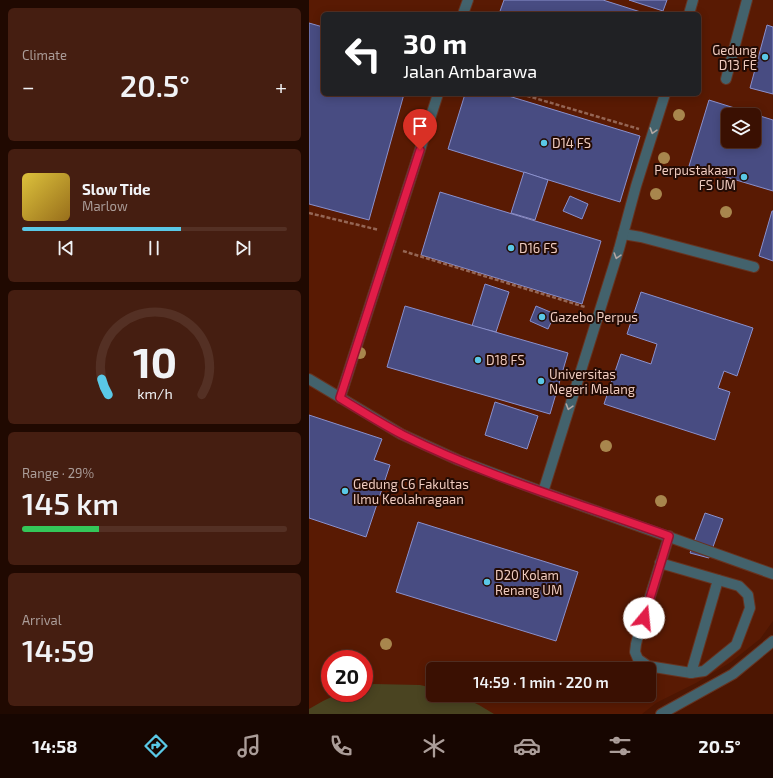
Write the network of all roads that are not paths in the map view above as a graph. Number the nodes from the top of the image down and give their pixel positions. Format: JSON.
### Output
{"nodes":[{"id":1,"x":468,"y":0,"type":"edge"},
{"id":2,"x":693,"y":0,"type":"edge"},
{"id":3,"x":747,"y":0,"type":"edge"},
{"id":4,"x":464,"y":12,"type":"edge"},
{"id":5,"x":690,"y":12,"type":"edge"},
{"id":6,"x":726,"y":79,"type":"dead end"},
{"id":7,"x":437,"y":96,"type":"edge"},
{"id":8,"x":664,"y":96,"type":"edge"},
{"id":9,"x":623,"y":234,"type":"junction"},
{"id":10,"x":754,"y":267,"type":"dead end"},
{"id":11,"x":309,"y":380,"type":"edge"},
{"id":12,"x":340,"y":398,"type":"junction"},
{"id":13,"x":543,"y":492,"type":"junction"},
{"id":14,"x":669,"y":536,"type":"junction"},
{"id":15,"x":660,"y":562,"type":"junction"},
{"id":16,"x":773,"y":574,"type":"edge"},
{"id":17,"x":718,"y":580,"type":"junction"},
{"id":18,"x":773,"y":641,"type":"edge"},
{"id":19,"x":691,"y":673,"type":"junction"},
{"id":20,"x":661,"y":714,"type":"edge"}],
"edges":[{"from":1,"to":4,"type":"street"},
{"from":2,"to":5,"type":"street"},
{"from":3,"to":6,"type":"street"},
{"from":7,"to":12,"type":"street"},
{"from":8,"to":9,"type":"street","one_way":true},
{"from":9,"to":10,"type":"street"},
{"from":9,"to":13,"type":"street","one_way":true},
{"from":11,"to":12,"type":"street"},
{"from":12,"to":13,"type":"street"},
{"from":13,"to":14,"type":"street"},
{"from":14,"to":15,"type":"street"},
{"from":14,"to":16,"type":"street"},
{"from":15,"to":17,"type":"street"},
{"from":15,"to":19,"type":"street"},
{"from":17,"to":19,"type":"street"},
{"from":17,"to":19,"type":"street"},
{"from":18,"to":20,"type":"street"}]}
